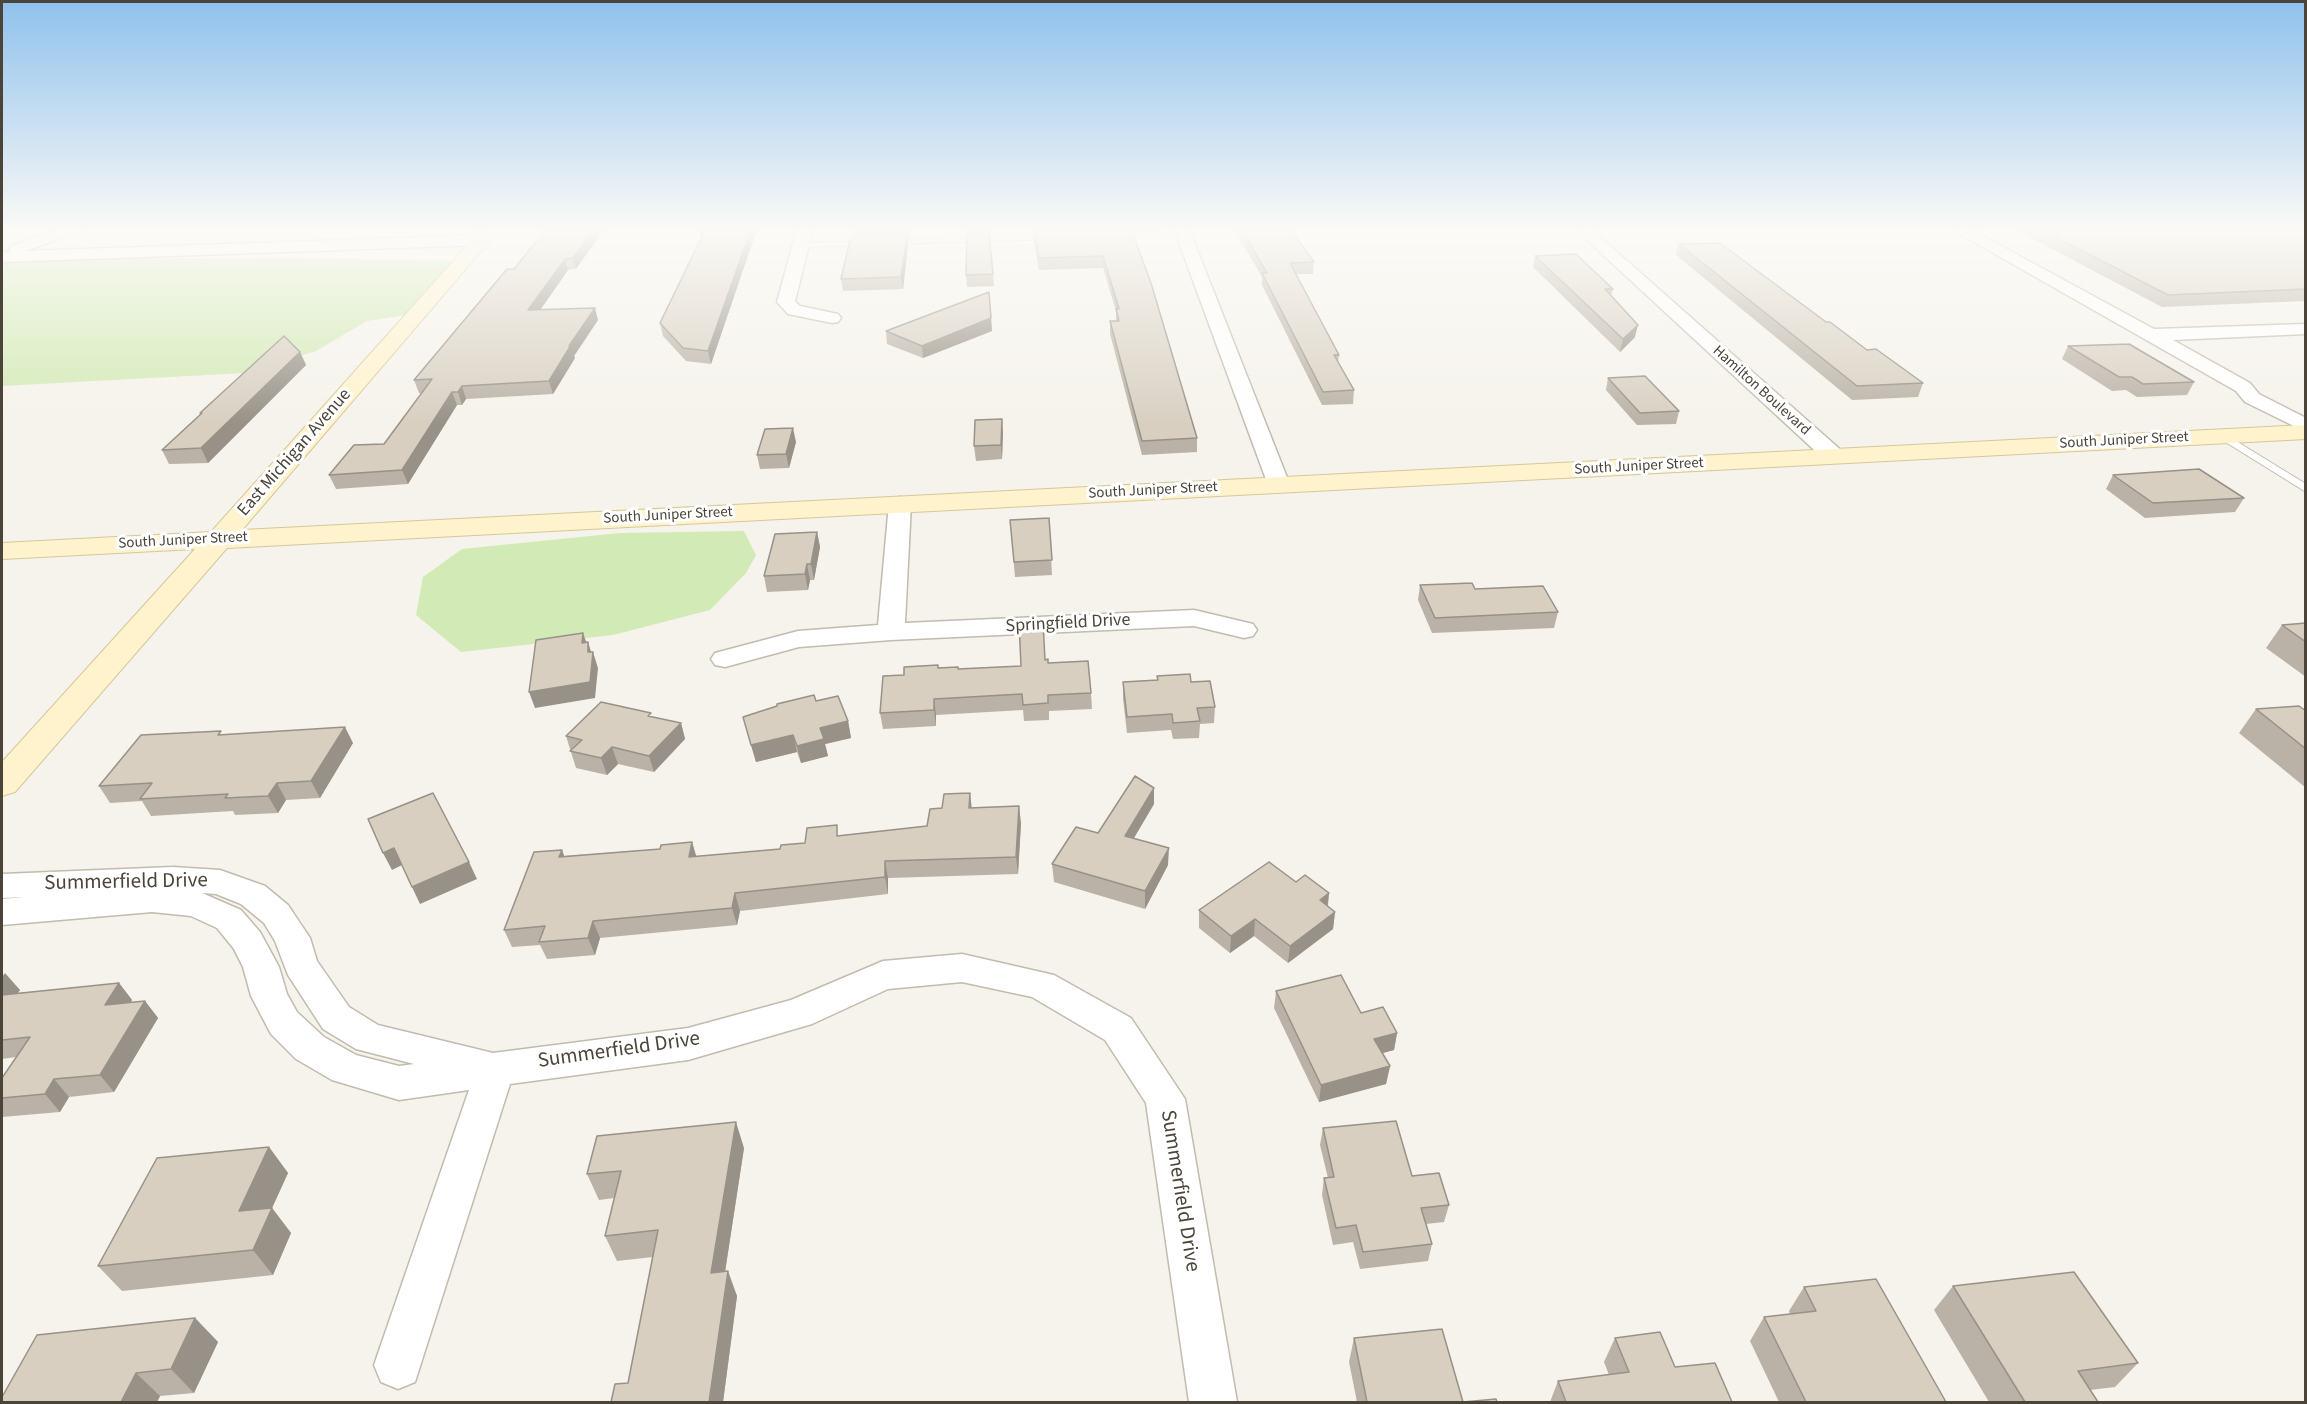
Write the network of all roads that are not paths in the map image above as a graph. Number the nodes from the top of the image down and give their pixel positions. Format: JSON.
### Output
{"nodes":[{"id":1,"x":434,"y":295,"type":"edge"},
{"id":2,"x":788,"y":295,"type":"edge"},
{"id":3,"x":1207,"y":295,"type":"edge"},
{"id":4,"x":1655,"y":295,"type":"edge"},
{"id":5,"x":2078,"y":295,"type":"edge"},
{"id":6,"x":832,"y":318,"type":"dead end"},
{"id":7,"x":2306,"y":328,"type":"edge"},
{"id":8,"x":2151,"y":335,"type":"junction"},
{"id":9,"x":2243,"y":387,"type":"junction"},
{"id":10,"x":2306,"y":416,"type":"edge"},
{"id":11,"x":2306,"y":426,"type":"edge"},
{"id":12,"x":2306,"y":432,"type":"edge"},
{"id":13,"x":2223,"y":436,"type":"junction"},
{"id":14,"x":1834,"y":456,"type":"junction"},
{"id":15,"x":1280,"y":485,"type":"junction"},
{"id":16,"x":2306,"y":489,"type":"edge"},
{"id":17,"x":900,"y":504,"type":"junction"},
{"id":18,"x":220,"y":539,"type":"junction"},
{"id":19,"x":2,"y":551,"type":"edge"},
{"id":20,"x":1244,"y":630,"type":"dead end"},
{"id":21,"x":891,"y":632,"type":"junction"},
{"id":22,"x":725,"y":659,"type":"dead end"},
{"id":23,"x":2,"y":784,"type":"edge"},
{"id":24,"x":2,"y":886,"type":"edge"},
{"id":25,"x":2,"y":912,"type":"edge"},
{"id":26,"x":496,"y":1068,"type":"junction"},
{"id":27,"x":398,"y":1365,"type":"dead end"},
{"id":28,"x":1214,"y":1402,"type":"edge"}],
"edges":[{"from":1,"to":18,"type":"street","name":"East Michigan Avenue"},
{"from":2,"to":6,"type":"street"},
{"from":3,"to":15,"type":"street"},
{"from":4,"to":14,"type":"street","name":"Hamilton Boulevard"},
{"from":5,"to":8,"type":"street"},
{"from":7,"to":8,"type":"street"},
{"from":8,"to":9,"type":"street"},
{"from":9,"to":10,"type":"street"},
{"from":9,"to":11,"type":"street"},
{"from":12,"to":13,"type":"street","name":"South Juniper Street"},
{"from":13,"to":14,"type":"street","name":"South Juniper Street"},
{"from":13,"to":16,"type":"lane"},
{"from":14,"to":15,"type":"street","name":"South Juniper Street"},
{"from":15,"to":17,"type":"street","name":"South Juniper Street"},
{"from":17,"to":18,"type":"street","name":"South Juniper Street"},
{"from":17,"to":21,"type":"street"},
{"from":18,"to":19,"type":"street","name":"South Juniper Street"},
{"from":18,"to":23,"type":"street","name":"East Michigan Avenue"},
{"from":20,"to":21,"type":"street","name":"Springfield Drive"},
{"from":21,"to":22,"type":"street","name":"Springfield Drive"},
{"from":24,"to":26,"type":"street","name":"Summerfield Drive"},
{"from":25,"to":26,"type":"street","name":"Summerfield Drive"},
{"from":26,"to":27,"type":"street"},
{"from":26,"to":28,"type":"street","name":"Summerfield Drive"}]}
